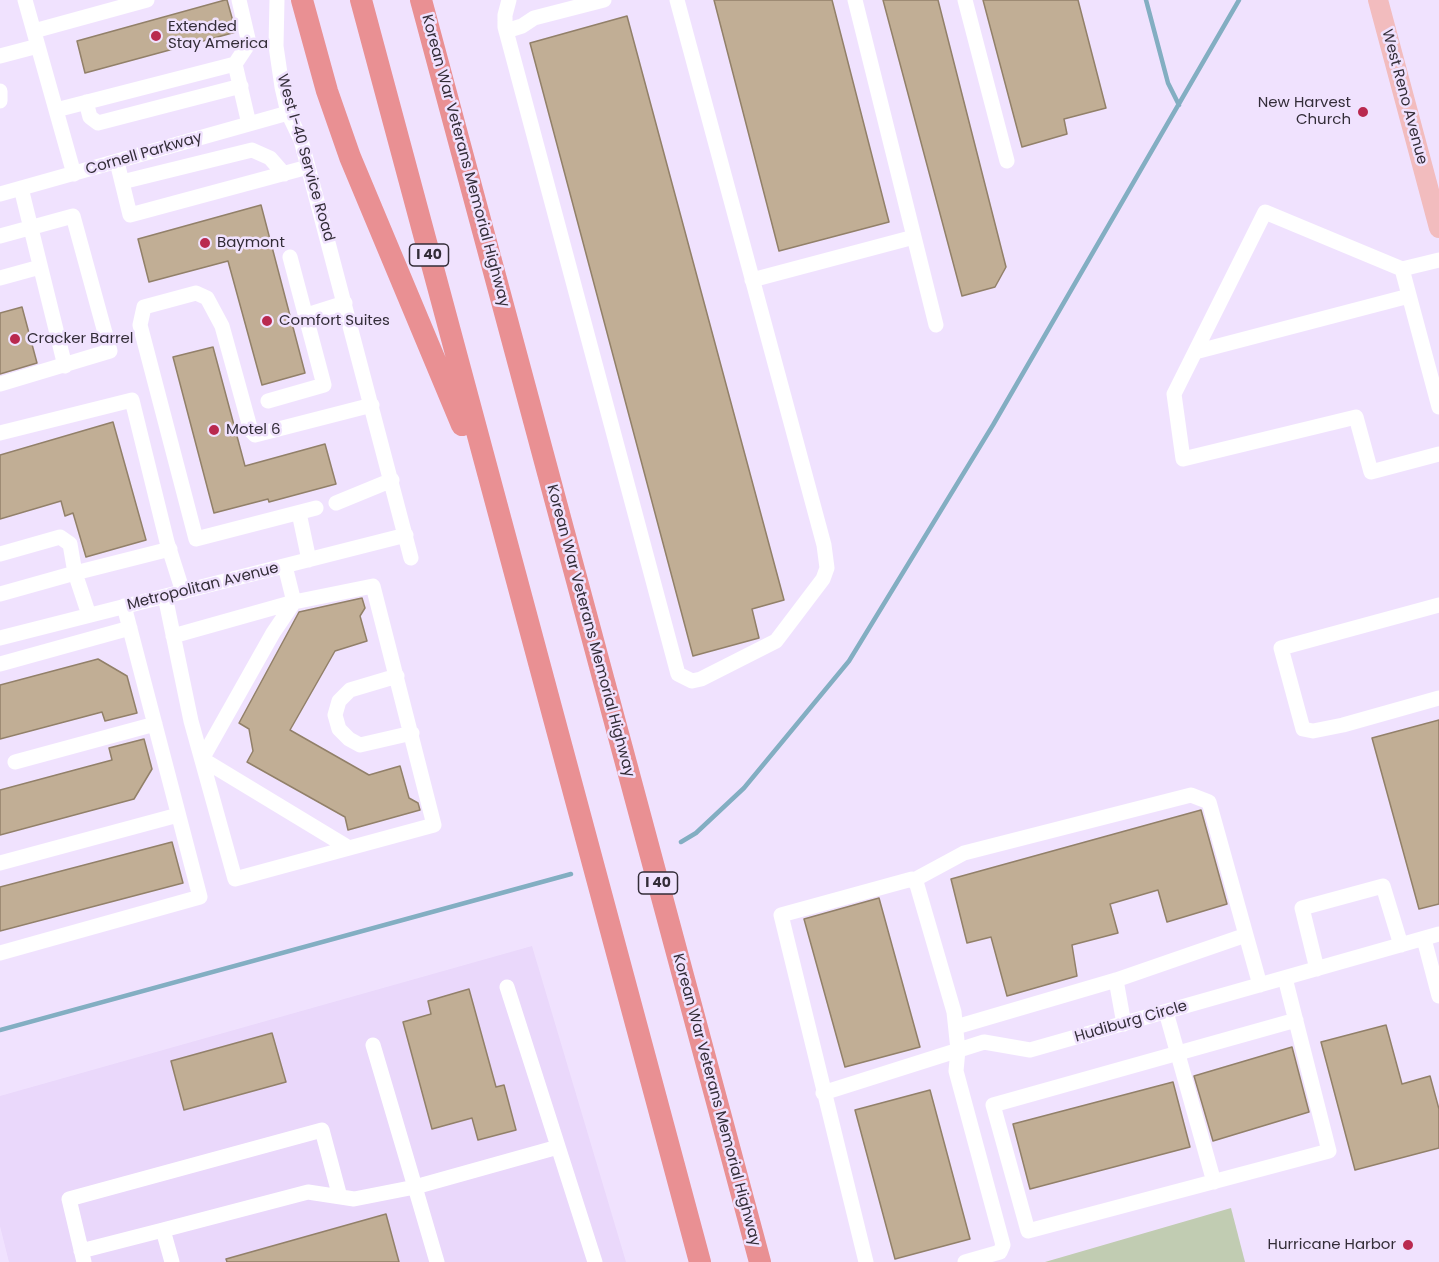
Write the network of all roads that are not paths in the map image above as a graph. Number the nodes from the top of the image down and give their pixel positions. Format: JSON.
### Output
{"nodes":[{"id":1,"x":25,"y":0,"type":"edge"},
{"id":2,"x":147,"y":0,"type":"edge"},
{"id":3,"x":239,"y":0,"type":"edge"},
{"id":4,"x":277,"y":0,"type":"edge"},
{"id":5,"x":302,"y":0,"type":"edge"},
{"id":6,"x":361,"y":0,"type":"edge"},
{"id":7,"x":421,"y":0,"type":"edge"},
{"id":8,"x":509,"y":0,"type":"edge"},
{"id":9,"x":604,"y":0,"type":"edge"},
{"id":10,"x":677,"y":0,"type":"edge"},
{"id":11,"x":855,"y":0,"type":"edge"},
{"id":12,"x":965,"y":0,"type":"edge"},
{"id":13,"x":1378,"y":0,"type":"edge"},
{"id":14,"x":506,"y":31,"type":"junction"},
{"id":15,"x":36,"y":38,"type":"junction"},
{"id":16,"x":0,"y":56,"type":"edge"},
{"id":17,"x":235,"y":64,"type":"junction"},
{"id":18,"x":240,"y":86,"type":"junction"},
{"id":19,"x":0,"y":91,"type":"edge"},
{"id":20,"x":0,"y":101,"type":"edge"},
{"id":21,"x":86,"y":102,"type":"junction"},
{"id":22,"x":56,"y":110,"type":"junction"},
{"id":23,"x":288,"y":112,"type":"junction"},
{"id":24,"x":249,"y":124,"type":"junction"},
{"id":25,"x":1007,"y":161,"type":"dead end"},
{"id":26,"x":117,"y":162,"type":"junction"},
{"id":27,"x":308,"y":167,"type":"junction"},
{"id":28,"x":74,"y":174,"type":"junction"},
{"id":29,"x":284,"y":174,"type":"junction"},
{"id":30,"x":122,"y":182,"type":"junction"},
{"id":31,"x":21,"y":188,"type":"junction"},
{"id":32,"x":0,"y":194,"type":"edge"},
{"id":33,"x":30,"y":228,"type":"junction"},
{"id":34,"x":1439,"y":228,"type":"edge"},
{"id":35,"x":0,"y":236,"type":"edge"},
{"id":36,"x":914,"y":237,"type":"junction"},
{"id":37,"x":290,"y":257,"type":"dead end"},
{"id":38,"x":1439,"y":260,"type":"edge"},
{"id":39,"x":40,"y":267,"type":"junction"},
{"id":40,"x":1402,"y":269,"type":"junction"},
{"id":41,"x":0,"y":278,"type":"edge"},
{"id":42,"x":752,"y":280,"type":"junction"},
{"id":43,"x":1409,"y":296,"type":"junction"},
{"id":44,"x":345,"y":303,"type":"junction"},
{"id":45,"x":307,"y":315,"type":"junction"},
{"id":46,"x":936,"y":325,"type":"dead end"},
{"id":47,"x":1195,"y":352,"type":"junction"},
{"id":48,"x":65,"y":366,"type":"junction"},
{"id":49,"x":0,"y":384,"type":"edge"},
{"id":50,"x":268,"y":402,"type":"dead end"},
{"id":51,"x":372,"y":405,"type":"junction"},
{"id":52,"x":1439,"y":407,"type":"edge"},
{"id":53,"x":0,"y":433,"type":"edge"},
{"id":54,"x":1439,"y":454,"type":"edge"},
{"id":55,"x":392,"y":480,"type":"junction"},
{"id":56,"x":336,"y":503,"type":"dead end"},
{"id":57,"x":316,"y":508,"type":"dead end"},
{"id":58,"x":498,"y":510,"type":"junction"},
{"id":59,"x":298,"y":513,"type":"junction"},
{"id":60,"x":406,"y":536,"type":"junction"},
{"id":61,"x":170,"y":549,"type":"junction"},
{"id":62,"x":0,"y":554,"type":"edge"},
{"id":63,"x":411,"y":558,"type":"dead end"},
{"id":64,"x":309,"y":560,"type":"junction"},
{"id":65,"x":285,"y":566,"type":"junction"},
{"id":66,"x":75,"y":573,"type":"junction"},
{"id":67,"x":183,"y":592,"type":"junction"},
{"id":68,"x":0,"y":594,"type":"edge"},
{"id":69,"x":165,"y":596,"type":"junction"},
{"id":70,"x":294,"y":602,"type":"junction"},
{"id":71,"x":1439,"y":605,"type":"edge"},
{"id":72,"x":124,"y":606,"type":"junction"},
{"id":73,"x":89,"y":615,"type":"junction"},
{"id":74,"x":130,"y":628,"type":"junction"},
{"id":75,"x":173,"y":636,"type":"junction"},
{"id":76,"x":0,"y":638,"type":"edge"},
{"id":77,"x":0,"y":664,"type":"edge"},
{"id":78,"x":398,"y":676,"type":"junction"},
{"id":79,"x":1439,"y":698,"type":"edge"},
{"id":80,"x":155,"y":724,"type":"junction"},
{"id":81,"x":412,"y":733,"type":"junction"},
{"id":82,"x":202,"y":759,"type":"junction"},
{"id":83,"x":15,"y":762,"type":"dead end"},
{"id":84,"x":178,"y":815,"type":"junction"},
{"id":85,"x":349,"y":848,"type":"junction"},
{"id":86,"x":0,"y":863,"type":"edge"},
{"id":87,"x":914,"y":880,"type":"junction"},
{"id":88,"x":1439,"y":934,"type":"edge"},
{"id":89,"x":1246,"y":935,"type":"junction"},
{"id":90,"x":1424,"y":939,"type":"junction"},
{"id":91,"x":1401,"y":945,"type":"junction"},
{"id":92,"x":0,"y":953,"type":"edge"},
{"id":93,"x":1317,"y":969,"type":"junction"},
{"id":94,"x":1437,"y":977,"type":"edge"},
{"id":95,"x":1285,"y":978,"type":"junction"},
{"id":96,"x":1116,"y":980,"type":"junction"},
{"id":97,"x":1260,"y":985,"type":"junction"},
{"id":98,"x":507,"y":987,"type":"dead end"},
{"id":99,"x":1439,"y":996,"type":"edge"},
{"id":100,"x":1166,"y":1012,"type":"junction"},
{"id":101,"x":1296,"y":1020,"type":"junction"},
{"id":102,"x":1124,"y":1024,"type":"junction"},
{"id":103,"x":956,"y":1027,"type":"junction"},
{"id":104,"x":373,"y":1045,"type":"dead end"},
{"id":105,"x":958,"y":1050,"type":"junction"},
{"id":106,"x":1179,"y":1053,"type":"junction"},
{"id":107,"x":823,"y":1093,"type":"junction"},
{"id":108,"x":558,"y":1147,"type":"junction"},
{"id":109,"x":1214,"y":1182,"type":"junction"},
{"id":110,"x":415,"y":1187,"type":"junction"},
{"id":111,"x":340,"y":1197,"type":"junction"},
{"id":112,"x":163,"y":1230,"type":"junction"},
{"id":113,"x":83,"y":1256,"type":"edge"},
{"id":114,"x":172,"y":1262,"type":"edge"},
{"id":115,"x":437,"y":1262,"type":"edge"},
{"id":116,"x":595,"y":1262,"type":"edge"},
{"id":117,"x":700,"y":1262,"type":"edge"},
{"id":118,"x":760,"y":1262,"type":"edge"},
{"id":119,"x":866,"y":1262,"type":"edge"},
{"id":120,"x":965,"y":1262,"type":"edge"}],
"edges":[{"from":1,"to":15,"type":"street"},
{"from":2,"to":15,"type":"street"},
{"from":3,"to":17,"type":"street"},
{"from":4,"to":23,"type":"street","name":"West I-40 Service Road"},
{"from":5,"to":58,"type":"highway"},
{"from":6,"to":58,"type":"highway","number":"I 40"},
{"from":7,"to":118,"type":"highway","name":"Korean War Veterans Memorial Highway","number":"I 40"},
{"from":8,"to":14,"type":"street"},
{"from":9,"to":14,"type":"street"},
{"from":10,"to":42,"type":"street"},
{"from":11,"to":36,"type":"street"},
{"from":12,"to":25,"type":"street"},
{"from":13,"to":34,"type":"main road","name":"West Reno Avenue"},
{"from":14,"to":42,"type":"street"},
{"from":15,"to":16,"type":"street"},
{"from":15,"to":22,"type":"street"},
{"from":17,"to":18,"type":"street"},
{"from":17,"to":21,"type":"street"},
{"from":18,"to":21,"type":"street"},
{"from":18,"to":24,"type":"street"},
{"from":19,"to":20,"type":"street"},
{"from":21,"to":22,"type":"street"},
{"from":22,"to":28,"type":"street"},
{"from":23,"to":24,"type":"street","name":"Cornell Parkway"},
{"from":23,"to":27,"type":"street","name":"West I-40 Service Road"},
{"from":24,"to":26,"type":"street","name":"Cornell Parkway"},
{"from":26,"to":28,"type":"street","name":"Cornell Parkway"},
{"from":26,"to":30,"type":"street"},
{"from":27,"to":29,"type":"street"},
{"from":27,"to":44,"type":"street","name":"West I-40 Service Road"},
{"from":28,"to":31,"type":"street","name":"Cornell Parkway"},
{"from":29,"to":30,"type":"street"},
{"from":29,"to":30,"type":"street"},
{"from":31,"to":32,"type":"street","name":"Cornell Parkway"},
{"from":31,"to":33,"type":"street"},
{"from":33,"to":35,"type":"street"},
{"from":33,"to":39,"type":"street"},
{"from":33,"to":48,"type":"street"},
{"from":36,"to":42,"type":"street"},
{"from":36,"to":46,"type":"street"},
{"from":37,"to":45,"type":"street"},
{"from":38,"to":40,"type":"street"},
{"from":39,"to":41,"type":"street"},
{"from":39,"to":48,"type":"street"},
{"from":40,"to":43,"type":"street"},
{"from":40,"to":47,"type":"street"},
{"from":43,"to":47,"type":"street"},
{"from":43,"to":52,"type":"street"},
{"from":44,"to":45,"type":"street"},
{"from":44,"to":51,"type":"street","name":"West I-40 Service Road"},
{"from":45,"to":50,"type":"street"},
{"from":47,"to":54,"type":"street"},
{"from":48,"to":49,"type":"street"},
{"from":51,"to":55,"type":"street","name":"West I-40 Service Road"},
{"from":51,"to":59,"type":"street"},
{"from":53,"to":61,"type":"street"},
{"from":55,"to":56,"type":"street"},
{"from":55,"to":60,"type":"street","name":"West I-40 Service Road"},
{"from":57,"to":59,"type":"street"},
{"from":58,"to":117,"type":"highway","number":"I 40"},
{"from":59,"to":64,"type":"street"},
{"from":60,"to":63,"type":"street","name":"West I-40 Service Road"},
{"from":60,"to":64,"type":"street","name":"Metropolitan Avenue"},
{"from":61,"to":66,"type":"street"},
{"from":61,"to":67,"type":"street"},
{"from":62,"to":66,"type":"street"},
{"from":64,"to":65,"type":"street","name":"Metropolitan Avenue"},
{"from":65,"to":67,"type":"street","name":"Metropolitan Avenue"},
{"from":65,"to":70,"type":"street"},
{"from":66,"to":68,"type":"street"},
{"from":66,"to":73,"type":"street"},
{"from":67,"to":69,"type":"street","name":"Metropolitan Avenue"},
{"from":69,"to":72,"type":"street","name":"Metropolitan Avenue"},
{"from":69,"to":75,"type":"street"},
{"from":70,"to":75,"type":"street"},
{"from":70,"to":78,"type":"street"},
{"from":70,"to":82,"type":"street"},
{"from":71,"to":79,"type":"street"},
{"from":72,"to":73,"type":"street","name":"Metropolitan Avenue"},
{"from":72,"to":74,"type":"street"},
{"from":73,"to":76,"type":"street","name":"Metropolitan Avenue"},
{"from":74,"to":77,"type":"street"},
{"from":74,"to":80,"type":"street"},
{"from":75,"to":82,"type":"street"},
{"from":78,"to":81,"type":"street"},
{"from":78,"to":81,"type":"street"},
{"from":80,"to":83,"type":"street"},
{"from":80,"to":84,"type":"street"},
{"from":81,"to":85,"type":"street"},
{"from":82,"to":85,"type":"street"},
{"from":82,"to":85,"type":"street"},
{"from":84,"to":86,"type":"street"},
{"from":84,"to":92,"type":"street"},
{"from":87,"to":89,"type":"street"},
{"from":87,"to":103,"type":"street"},
{"from":87,"to":107,"type":"street"},
{"from":88,"to":90,"type":"street","name":"Hudiburg Circle"},
{"from":89,"to":96,"type":"street"},
{"from":89,"to":97,"type":"street"},
{"from":90,"to":91,"type":"street","name":"Hudiburg Circle"},
{"from":90,"to":94,"type":"street"},
{"from":91,"to":93,"type":"street","name":"Hudiburg Circle"},
{"from":91,"to":93,"type":"street"},
{"from":93,"to":95,"type":"street","name":"Hudiburg Circle"},
{"from":94,"to":99,"type":"street"},
{"from":95,"to":97,"type":"street","name":"Hudiburg Circle"},
{"from":95,"to":101,"type":"street"},
{"from":96,"to":102,"type":"street"},
{"from":96,"to":103,"type":"street"},
{"from":97,"to":100,"type":"street","name":"Hudiburg Circle"},
{"from":98,"to":108,"type":"street"},
{"from":100,"to":102,"type":"street","name":"Hudiburg Circle"},
{"from":100,"to":106,"type":"street"},
{"from":101,"to":106,"type":"street"},
{"from":101,"to":109,"type":"street"},
{"from":102,"to":105,"type":"street","name":"Hudiburg Circle"},
{"from":103,"to":105,"type":"street"},
{"from":104,"to":110,"type":"street"},
{"from":105,"to":107,"type":"street","name":"Hudiburg Circle"},
{"from":105,"to":120,"type":"street"},
{"from":106,"to":109,"type":"street"},
{"from":106,"to":109,"type":"street"},
{"from":107,"to":119,"type":"street"},
{"from":108,"to":110,"type":"street"},
{"from":108,"to":116,"type":"street"},
{"from":110,"to":111,"type":"street"},
{"from":110,"to":115,"type":"street"},
{"from":111,"to":112,"type":"street"},
{"from":111,"to":113,"type":"street"},
{"from":112,"to":113,"type":"street"},
{"from":112,"to":114,"type":"street"}]}
